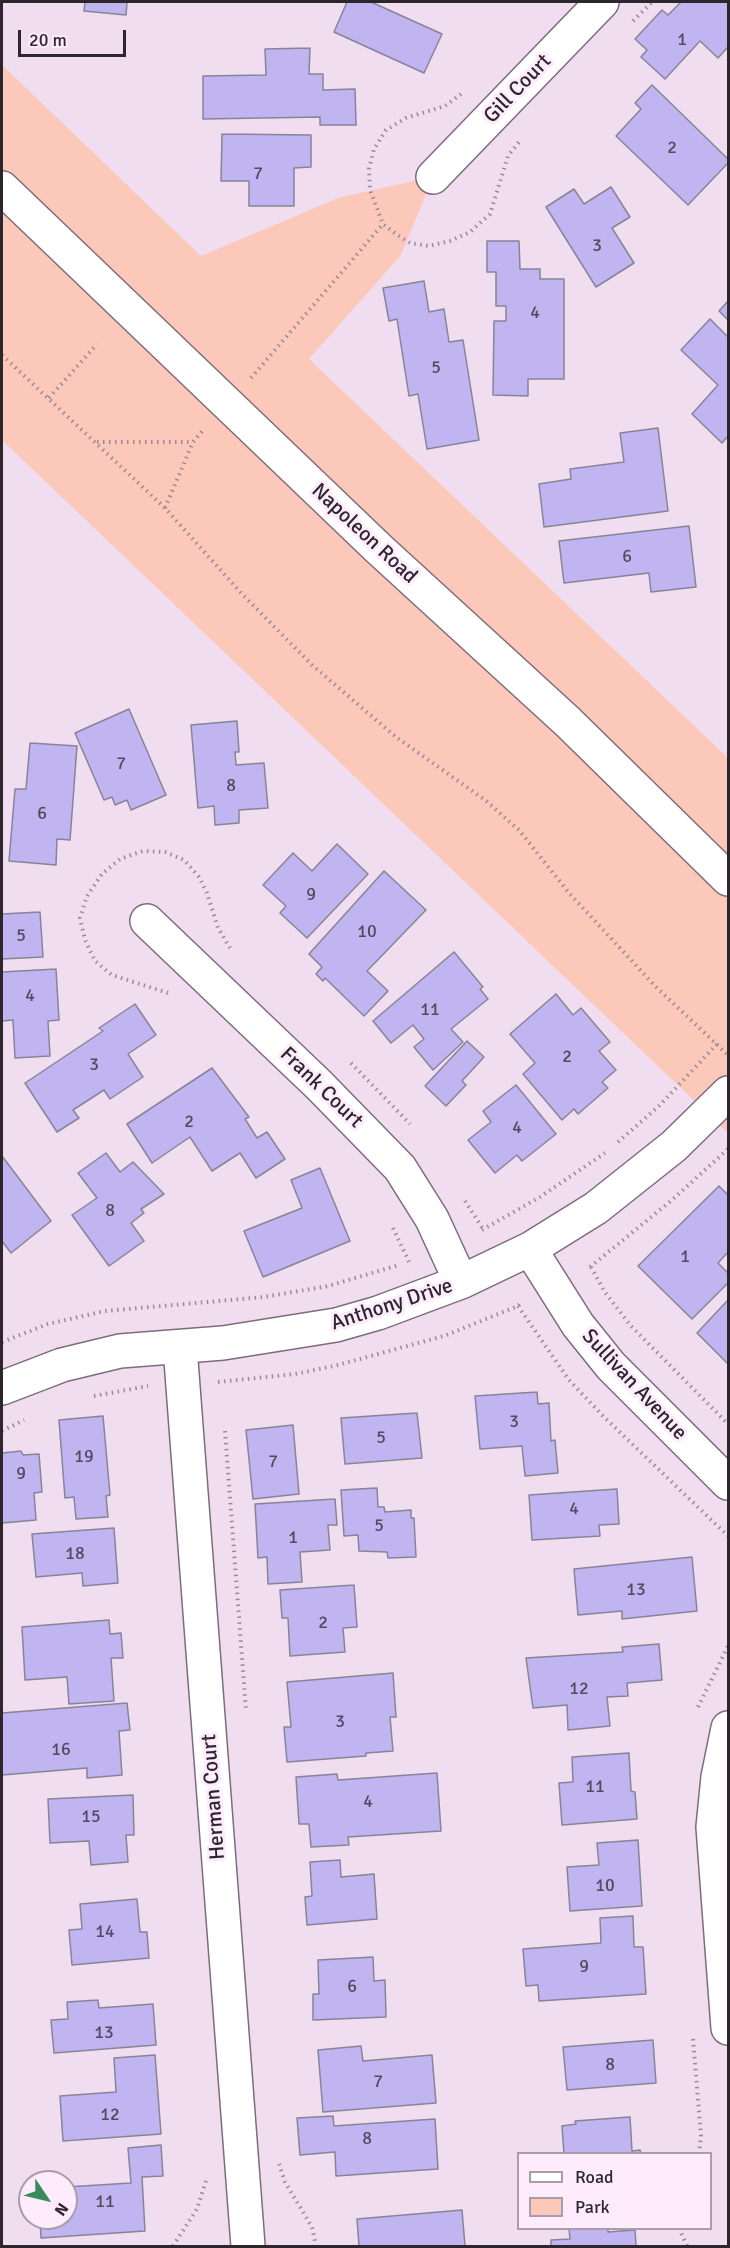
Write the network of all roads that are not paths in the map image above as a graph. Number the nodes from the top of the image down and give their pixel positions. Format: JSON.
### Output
{"nodes":[{"id":1,"x":602,"y":2,"type":"edge"},
{"id":2,"x":433,"y":177,"type":"dead end"},
{"id":3,"x":2,"y":188,"type":"edge"},
{"id":4,"x":729,"y":879,"type":"edge"},
{"id":5,"x":147,"y":921,"type":"dead end"},
{"id":6,"x":729,"y":1093,"type":"edge"},
{"id":7,"x":530,"y":1249,"type":"junction"},
{"id":8,"x":461,"y":1282,"type":"junction"},
{"id":9,"x":180,"y":1347,"type":"junction"},
{"id":10,"x":2,"y":1388,"type":"edge"},
{"id":11,"x":729,"y":1483,"type":"edge"},
{"id":12,"x":729,"y":1728,"type":"edge"},
{"id":13,"x":729,"y":2028,"type":"edge"},
{"id":14,"x":248,"y":2247,"type":"edge"}],
"edges":[{"from":1,"to":2,"type":"street","name":"Gill Court"},
{"from":3,"to":4,"type":"street","name":"Napoleon Road"},
{"from":5,"to":8,"type":"street","name":"Frank Court"},
{"from":6,"to":7,"type":"street","name":"Anthony Drive"},
{"from":7,"to":8,"type":"street","name":"Anthony Drive"},
{"from":7,"to":11,"type":"street","name":"Sullivan Avenue"},
{"from":8,"to":9,"type":"street","name":"Anthony Drive"},
{"from":9,"to":10,"type":"street","name":"Anthony Drive"},
{"from":9,"to":14,"type":"street","name":"Herman Court"},
{"from":12,"to":13,"type":"street"}]}
